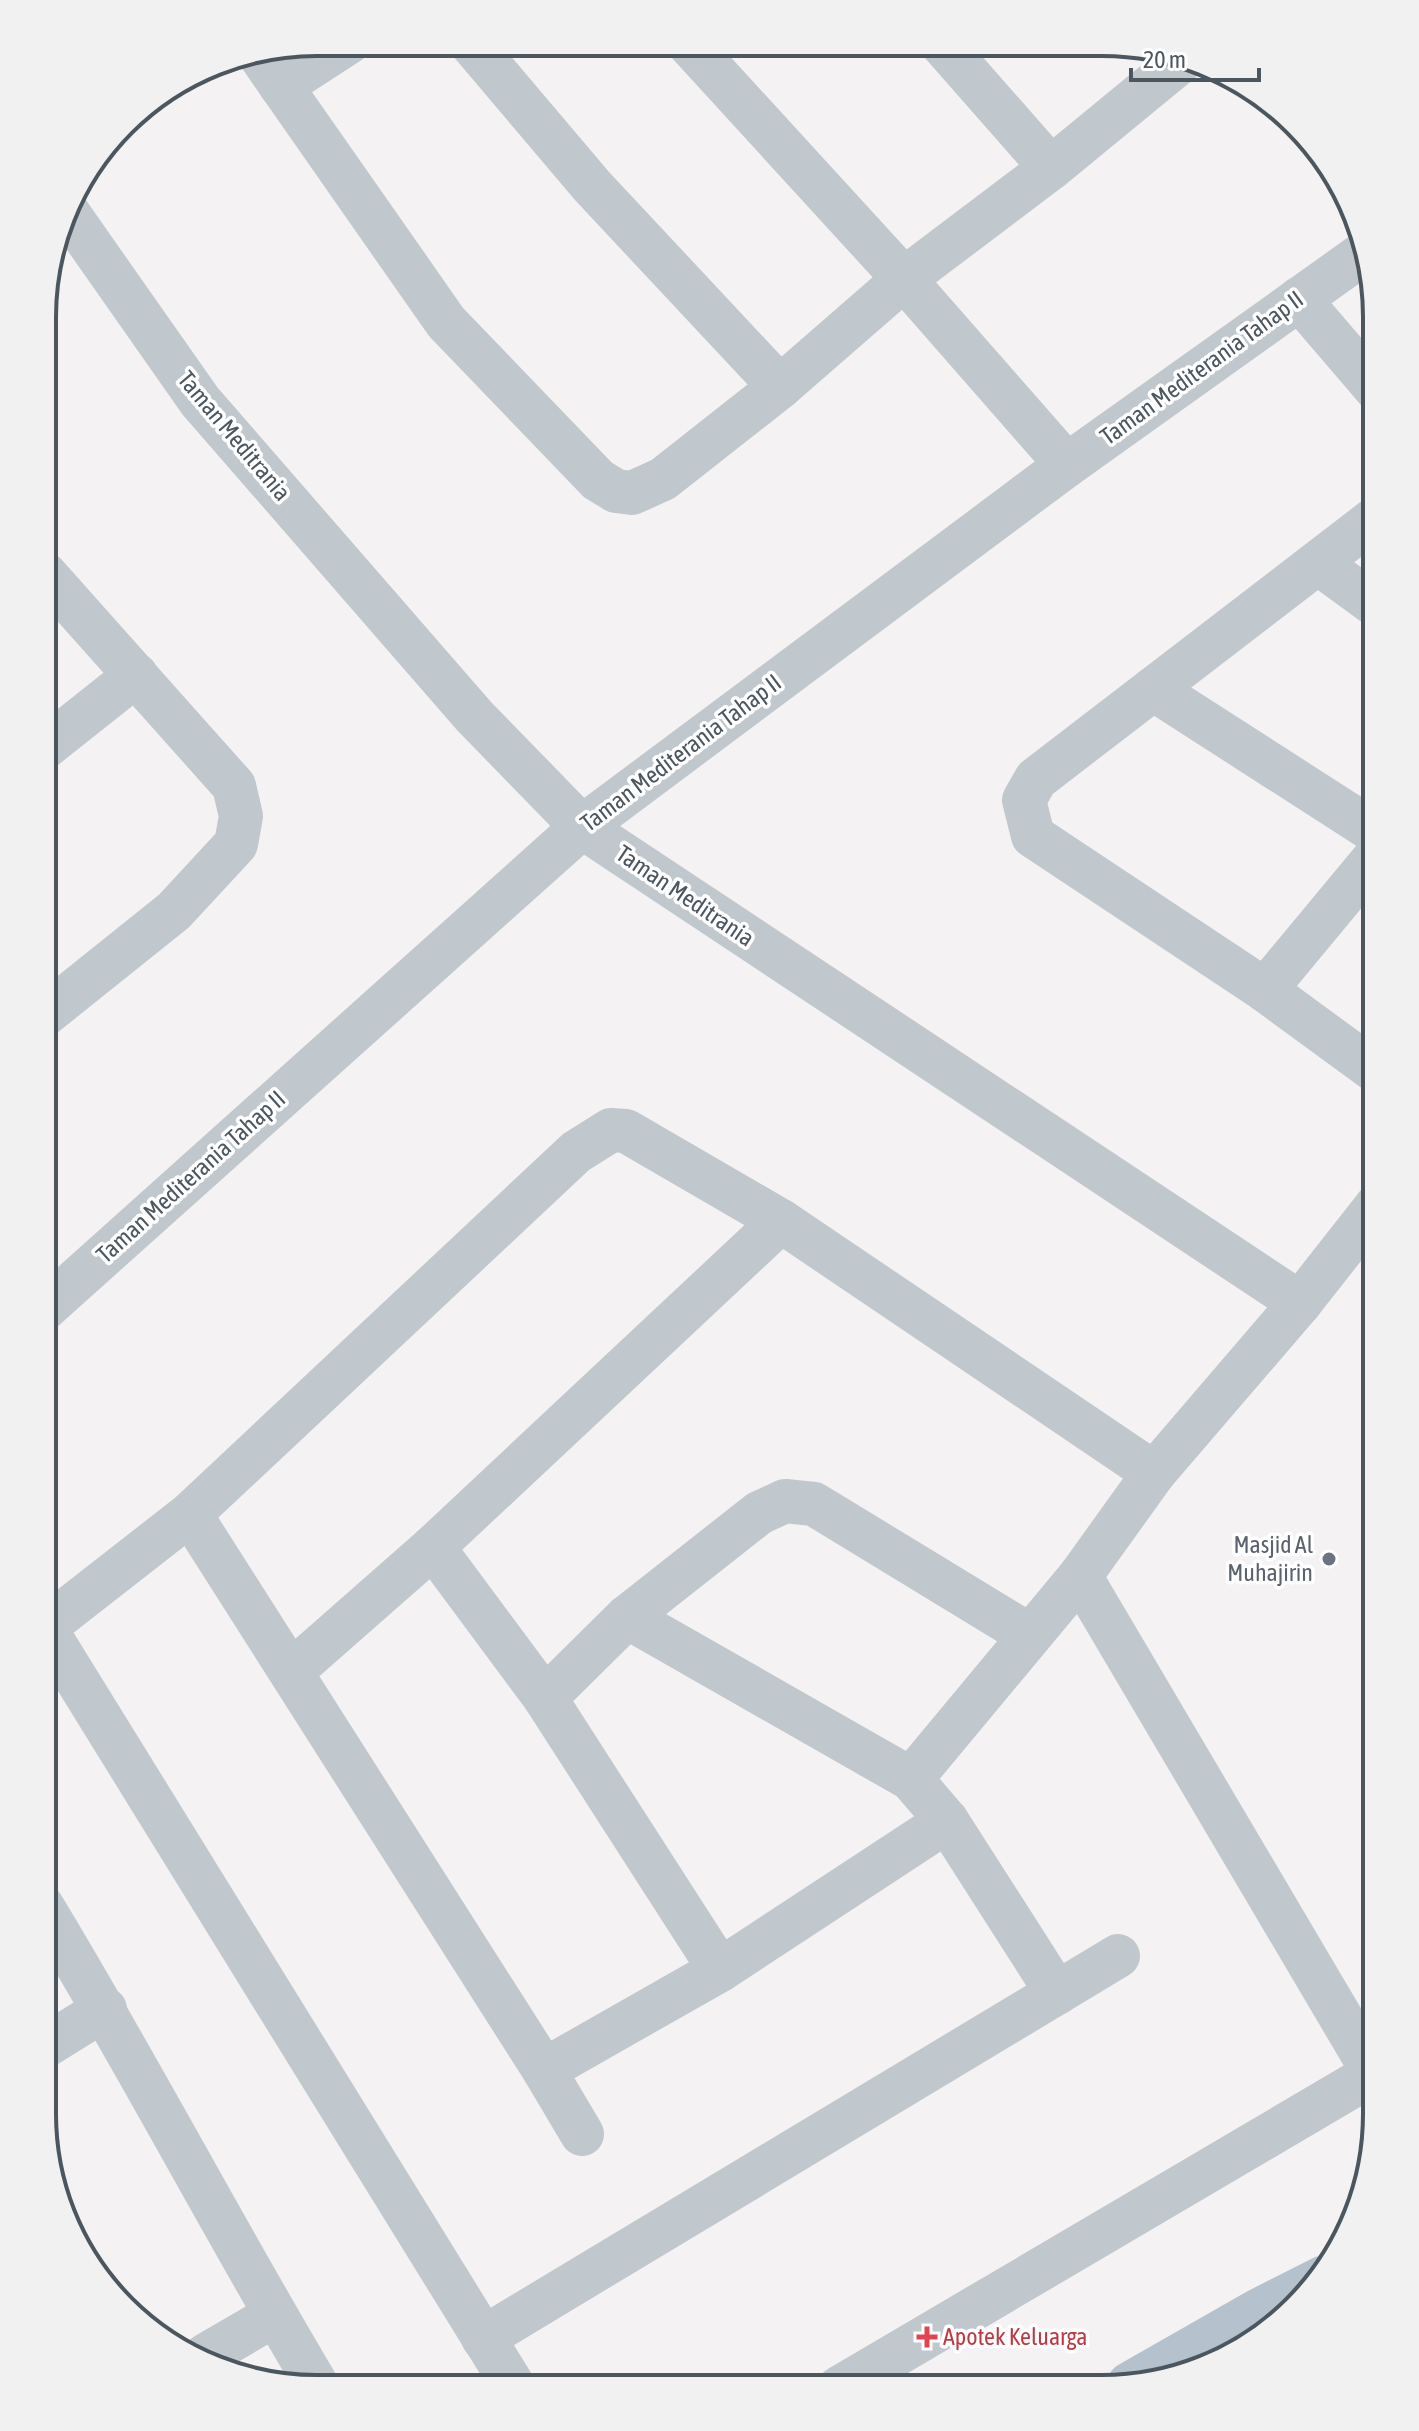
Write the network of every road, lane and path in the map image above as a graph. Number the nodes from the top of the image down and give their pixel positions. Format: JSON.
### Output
{"nodes":[{"id":1,"x":482,"y":56,"type":"edge"},
{"id":2,"x":700,"y":56,"type":"edge"},
{"id":3,"x":953,"y":56,"type":"edge"},
{"id":4,"x":308,"y":57,"type":"edge"},
{"id":5,"x":1174,"y":67,"type":"edge"},
{"id":6,"x":270,"y":70,"type":"edge"},
{"id":7,"x":1051,"y":168,"type":"junction"},
{"id":8,"x":74,"y":222,"type":"edge"},
{"id":9,"x":1356,"y":259,"type":"edge"},
{"id":10,"x":904,"y":279,"type":"junction"},
{"id":11,"x":1299,"y":299,"type":"junction"},
{"id":12,"x":1363,"y":374,"type":"edge"},
{"id":13,"x":780,"y":387,"type":"junction"},
{"id":14,"x":1067,"y":465,"type":"junction"},
{"id":15,"x":1363,"y":528,"type":"edge"},
{"id":16,"x":1318,"y":563,"type":"junction"},
{"id":17,"x":56,"y":586,"type":"edge"},
{"id":18,"x":1363,"y":596,"type":"edge"},
{"id":19,"x":136,"y":675,"type":"junction"},
{"id":20,"x":1153,"y":689,"type":"junction"},
{"id":21,"x":56,"y":738,"type":"edge"},
{"id":22,"x":1363,"y":824,"type":"edge"},
{"id":23,"x":582,"y":827,"type":"junction"},
{"id":24,"x":1363,"y":872,"type":"edge"},
{"id":25,"x":1265,"y":990,"type":"junction"},
{"id":26,"x":56,"y":1006,"type":"edge"},
{"id":27,"x":1363,"y":1061,"type":"edge"},
{"id":28,"x":781,"y":1221,"type":"junction"},
{"id":29,"x":1363,"y":1223,"type":"edge"},
{"id":30,"x":56,"y":1298,"type":"edge"},
{"id":31,"x":1300,"y":1303,"type":"junction"},
{"id":32,"x":1154,"y":1473,"type":"junction"},
{"id":33,"x":190,"y":1514,"type":"junction"},
{"id":34,"x":433,"y":1547,"type":"junction"},
{"id":35,"x":1080,"y":1576,"type":"junction"},
{"id":36,"x":56,"y":1616,"type":"edge"},
{"id":37,"x":627,"y":1617,"type":"junction"},
{"id":38,"x":1029,"y":1635,"type":"junction"},
{"id":39,"x":56,"y":1647,"type":"edge"},
{"id":40,"x":292,"y":1671,"type":"junction"},
{"id":41,"x":545,"y":1698,"type":"junction"},
{"id":42,"x":911,"y":1779,"type":"junction"},
{"id":43,"x":947,"y":1821,"type":"junction"},
{"id":44,"x":56,"y":1929,"type":"edge"},
{"id":45,"x":1118,"y":1956,"type":"dead end"},
{"id":46,"x":720,"y":1970,"type":"junction"},
{"id":47,"x":1057,"y":1993,"type":"junction"},
{"id":48,"x":105,"y":2009,"type":"junction"},
{"id":49,"x":56,"y":2039,"type":"edge"},
{"id":50,"x":1362,"y":2051,"type":"edge"},
{"id":51,"x":544,"y":2070,"type":"junction"},
{"id":52,"x":1362,"y":2082,"type":"edge"},
{"id":53,"x":582,"y":2134,"type":"dead end"},
{"id":54,"x":1289,"y":2295,"type":"edge"},
{"id":55,"x":275,"y":2315,"type":"junction"},
{"id":56,"x":483,"y":2338,"type":"junction"},
{"id":57,"x":211,"y":2352,"type":"edge"},
{"id":58,"x":1154,"y":2370,"type":"edge"},
{"id":59,"x":311,"y":2375,"type":"edge"},
{"id":60,"x":506,"y":2375,"type":"edge"},
{"id":61,"x":861,"y":2375,"type":"edge"}],
"edges":[{"from":1,"to":13,"type":"street"},
{"from":2,"to":10,"type":"street"},
{"from":3,"to":7,"type":"street"},
{"from":4,"to":6,"type":"street"},
{"from":5,"to":7,"type":"street"},
{"from":6,"to":13,"type":"street"},
{"from":7,"to":10,"type":"street"},
{"from":8,"to":23,"type":"street","name":"Taman Meditrania"},
{"from":9,"to":11,"type":"street","name":"Taman Mediterania Tahap II"},
{"from":10,"to":13,"type":"street"},
{"from":10,"to":14,"type":"street"},
{"from":11,"to":12,"type":"street"},
{"from":11,"to":14,"type":"street","name":"Taman Mediterania Tahap II"},
{"from":14,"to":23,"type":"street","name":"Taman Mediterania Tahap II"},
{"from":15,"to":16,"type":"street"},
{"from":16,"to":18,"type":"street"},
{"from":16,"to":20,"type":"street"},
{"from":17,"to":19,"type":"street"},
{"from":19,"to":21,"type":"street"},
{"from":19,"to":26,"type":"street"},
{"from":20,"to":22,"type":"street"},
{"from":20,"to":25,"type":"street"},
{"from":23,"to":30,"type":"street","name":"Taman Mediterania Tahap II"},
{"from":23,"to":31,"type":"street","name":"Taman Meditrania"},
{"from":24,"to":25,"type":"street"},
{"from":25,"to":27,"type":"street"},
{"from":28,"to":32,"type":"street"},
{"from":28,"to":33,"type":"street"},
{"from":28,"to":34,"type":"street"},
{"from":29,"to":31,"type":"street"},
{"from":31,"to":32,"type":"street"},
{"from":32,"to":35,"type":"street"},
{"from":33,"to":36,"type":"street"},
{"from":33,"to":40,"type":"street"},
{"from":34,"to":40,"type":"street"},
{"from":34,"to":41,"type":"street"},
{"from":35,"to":38,"type":"street"},
{"from":35,"to":50,"type":"street"},
{"from":37,"to":38,"type":"street"},
{"from":37,"to":41,"type":"street"},
{"from":37,"to":42,"type":"street"},
{"from":38,"to":42,"type":"street"},
{"from":39,"to":56,"type":"street"},
{"from":40,"to":51,"type":"street"},
{"from":41,"to":46,"type":"street"},
{"from":42,"to":43,"type":"street"},
{"from":43,"to":46,"type":"street"},
{"from":43,"to":47,"type":"street"},
{"from":44,"to":48,"type":"street"},
{"from":45,"to":47,"type":"street"},
{"from":46,"to":51,"type":"street"},
{"from":47,"to":56,"type":"street"},
{"from":48,"to":49,"type":"street"},
{"from":48,"to":55,"type":"street"},
{"from":51,"to":53,"type":"street"},
{"from":52,"to":61,"type":"street"},
{"from":54,"to":58,"type":"main road"},
{"from":55,"to":57,"type":"street"},
{"from":55,"to":59,"type":"street"},
{"from":56,"to":60,"type":"street"}]}
